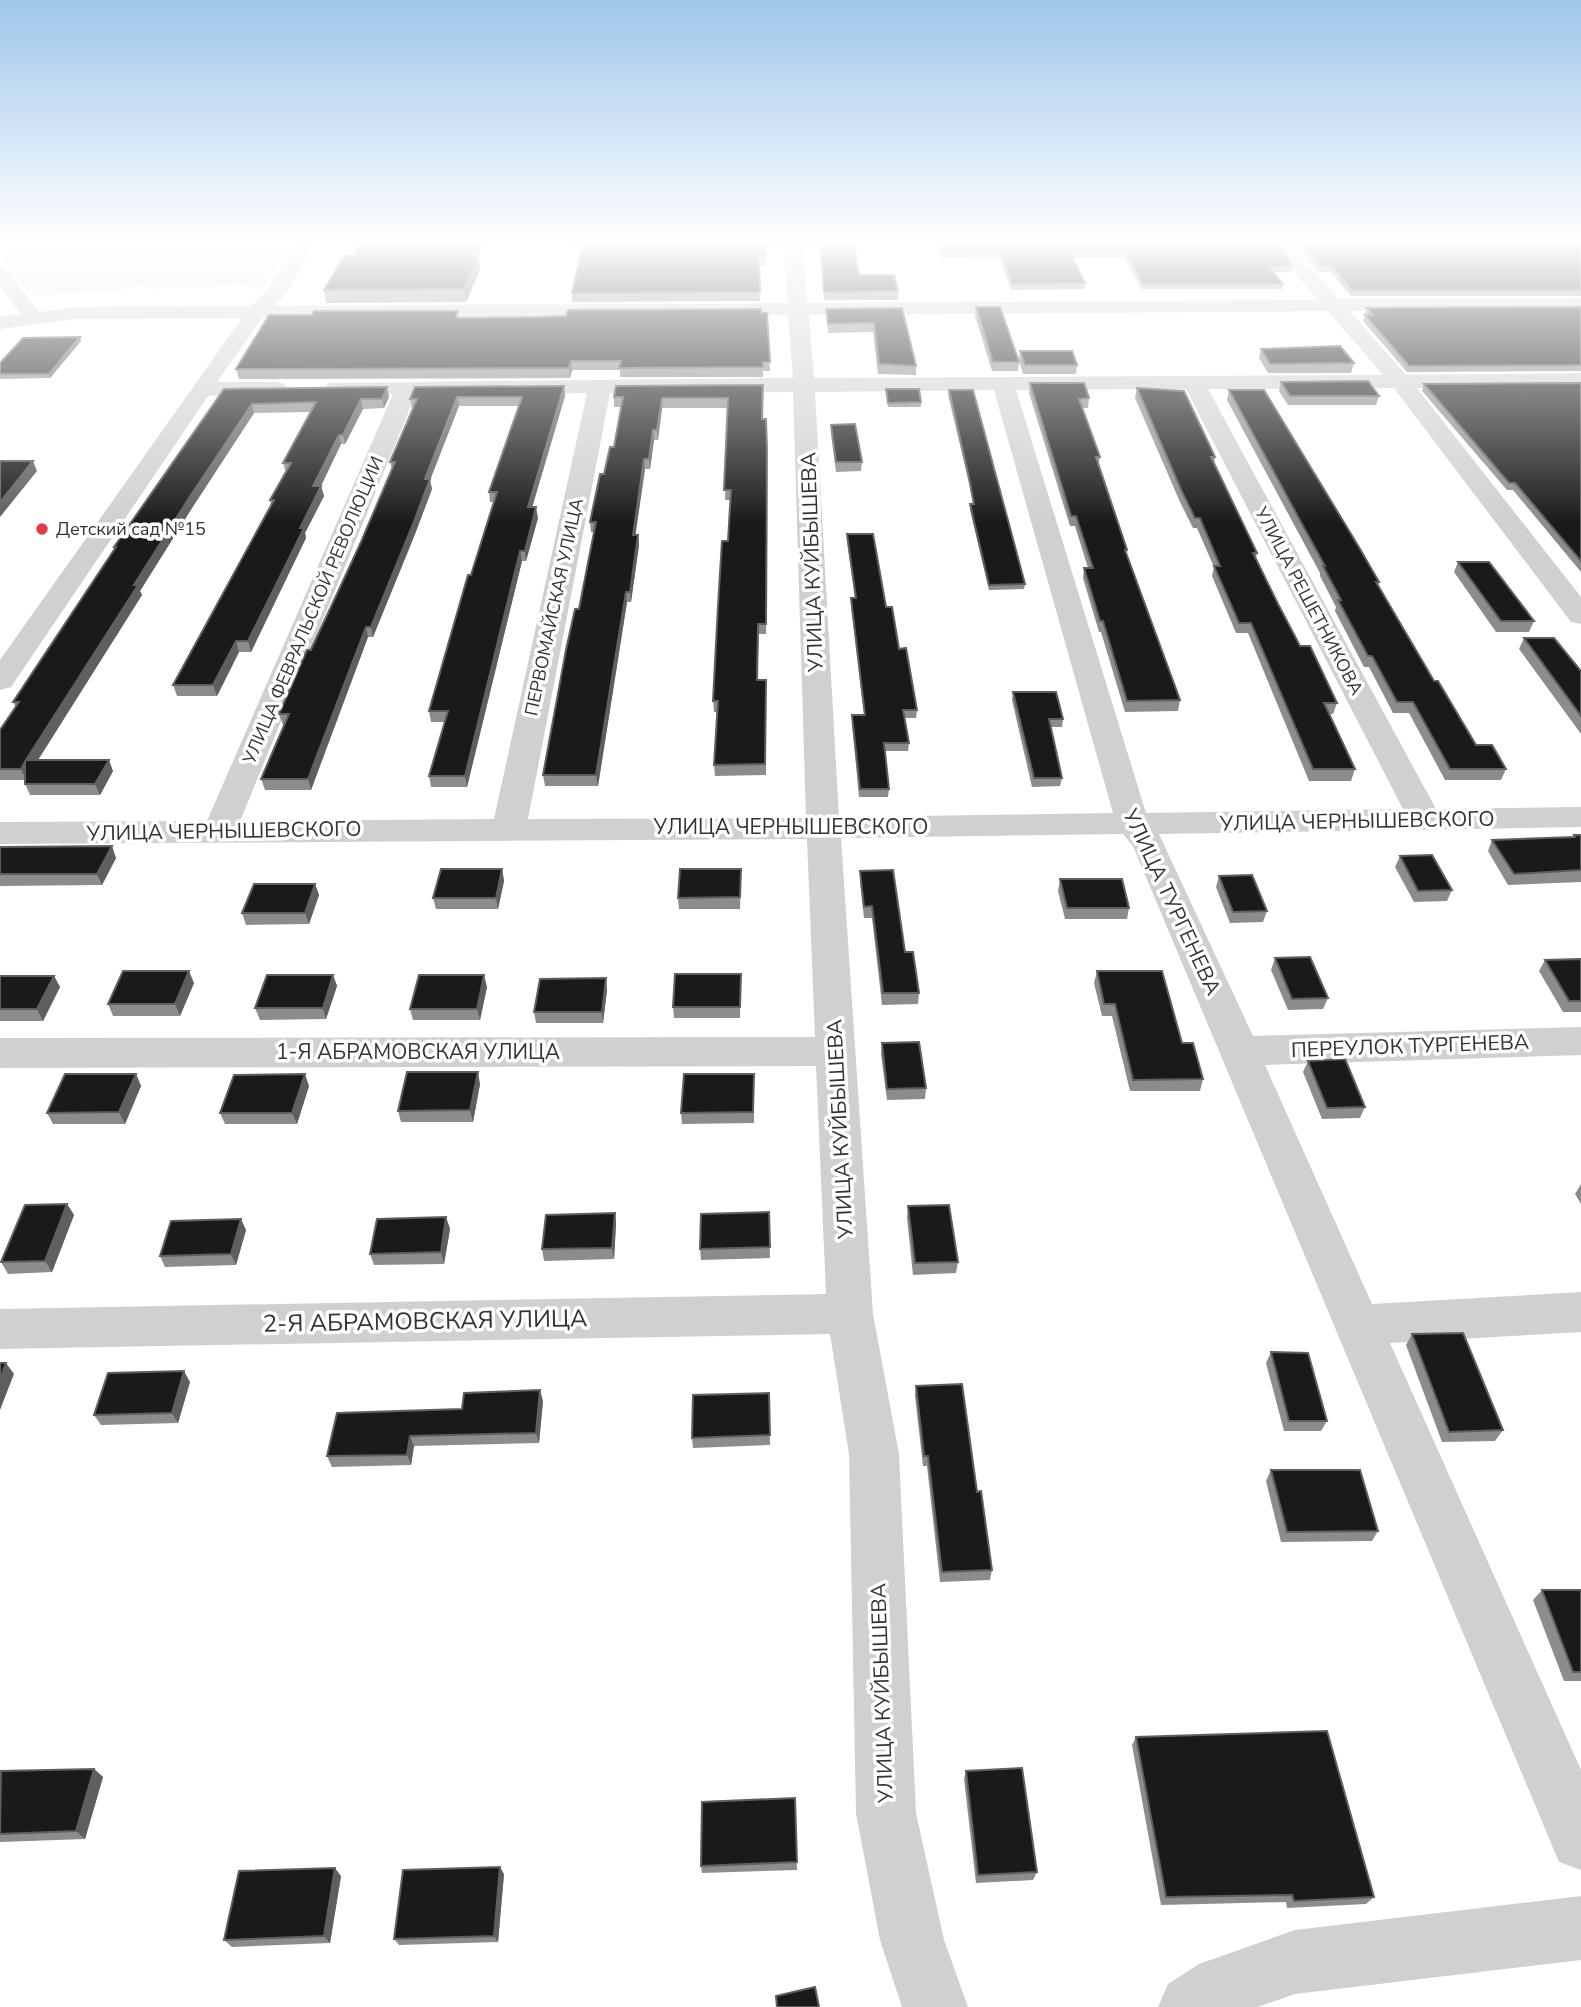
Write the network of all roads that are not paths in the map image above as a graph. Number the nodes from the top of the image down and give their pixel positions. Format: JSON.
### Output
{"nodes":[{"id":1,"x":239,"y":337,"type":"edge"},
{"id":2,"x":801,"y":337,"type":"edge"},
{"id":3,"x":1363,"y":337,"type":"edge"},
{"id":4,"x":1581,"y":380,"type":"edge"},
{"id":5,"x":1400,"y":381,"type":"junction"},
{"id":6,"x":1194,"y":383,"type":"junction"},
{"id":7,"x":1003,"y":384,"type":"junction"},
{"id":8,"x":600,"y":386,"type":"junction"},
{"id":9,"x":804,"y":386,"type":"junction"},
{"id":10,"x":407,"y":388,"type":"junction"},
{"id":11,"x":201,"y":389,"type":"junction"},
{"id":12,"x":1581,"y":616,"type":"edge"},
{"id":13,"x":0,"y":681,"type":"edge"},
{"id":14,"x":1581,"y":817,"type":"edge"},
{"id":15,"x":1425,"y":819,"type":"junction"},
{"id":16,"x":1133,"y":824,"type":"junction"},
{"id":17,"x":509,"y":828,"type":"junction"},
{"id":18,"x":823,"y":828,"type":"junction"},
{"id":19,"x":0,"y":832,"type":"edge"},
{"id":20,"x":219,"y":832,"type":"junction"},
{"id":21,"x":1581,"y":1041,"type":"edge"},
{"id":22,"x":835,"y":1051,"type":"junction"},
{"id":23,"x":1240,"y":1051,"type":"junction"},
{"id":24,"x":0,"y":1053,"type":"edge"},
{"id":25,"x":1581,"y":1312,"type":"edge"},
{"id":26,"x":850,"y":1314,"type":"junction"},
{"id":27,"x":1358,"y":1325,"type":"junction"},
{"id":28,"x":0,"y":1329,"type":"edge"},
{"id":29,"x":1581,"y":1840,"type":"edge"},
{"id":30,"x":1581,"y":1928,"type":"edge"},
{"id":31,"x":935,"y":2007,"type":"edge"},
{"id":32,"x":1191,"y":2007,"type":"edge"}],
"edges":[{"from":1,"to":11,"type":"street"},
{"from":2,"to":9,"type":"street","name":"УЛИЦА КУЙБЫШЕВА"},
{"from":3,"to":5,"type":"street"},
{"from":4,"to":5,"type":"street"},
{"from":5,"to":6,"type":"street"},
{"from":5,"to":12,"type":"street"},
{"from":6,"to":7,"type":"street"},
{"from":6,"to":15,"type":"street","name":"УЛИЦА РЕШЕТНИКОВА"},
{"from":7,"to":9,"type":"street"},
{"from":7,"to":16,"type":"street","name":"УЛИЦА ТУРГЕНЕВА"},
{"from":8,"to":9,"type":"street"},
{"from":8,"to":10,"type":"street"},
{"from":8,"to":17,"type":"street","name":"ПЕРВОМАЙСКАЯ УЛИЦА"},
{"from":9,"to":18,"type":"street","name":"УЛИЦА КУЙБЫШЕВА"},
{"from":10,"to":11,"type":"street"},
{"from":10,"to":20,"type":"street","name":"УЛИЦА ФЕВРАЛЬСКОЙ РЕВОЛЮЦИИ"},
{"from":11,"to":13,"type":"street"},
{"from":14,"to":15,"type":"street","name":"УЛИЦА ЧЕРНЫШЕВСКОГО"},
{"from":15,"to":16,"type":"street","name":"УЛИЦА ЧЕРНЫШЕВСКОГО"},
{"from":16,"to":18,"type":"street","name":"УЛИЦА ЧЕРНЫШЕВСКОГО"},
{"from":16,"to":23,"type":"street","name":"УЛИЦА ТУРГЕНЕВА"},
{"from":17,"to":18,"type":"street","name":"УЛИЦА ЧЕРНЫШЕВСКОГО"},
{"from":17,"to":20,"type":"street","name":"УЛИЦА ЧЕРНЫШЕВСКОГО"},
{"from":18,"to":22,"type":"street","name":"УЛИЦА КУЙБЫШЕВА"},
{"from":19,"to":20,"type":"street","name":"УЛИЦА ЧЕРНЫШЕВСКОГО"},
{"from":21,"to":23,"type":"street","name":"ПЕРЕУЛОК ТУРГЕНЕВА"},
{"from":22,"to":24,"type":"street","name":"1-Я АБРАМОВСКАЯ УЛИЦА"},
{"from":22,"to":26,"type":"street","name":"УЛИЦА КУЙБЫШЕВА"},
{"from":23,"to":27,"type":"street","name":"УЛИЦА ТУРГЕНЕВА"},
{"from":25,"to":27,"type":"street"},
{"from":26,"to":28,"type":"street","name":"2-Я АБРАМОВСКАЯ УЛИЦА"},
{"from":26,"to":31,"type":"street","name":"УЛИЦА КУЙБЫШЕВА"},
{"from":27,"to":29,"type":"street","name":"УЛИЦА ТУРГЕНЕВА"},
{"from":30,"to":32,"type":"street"}]}
